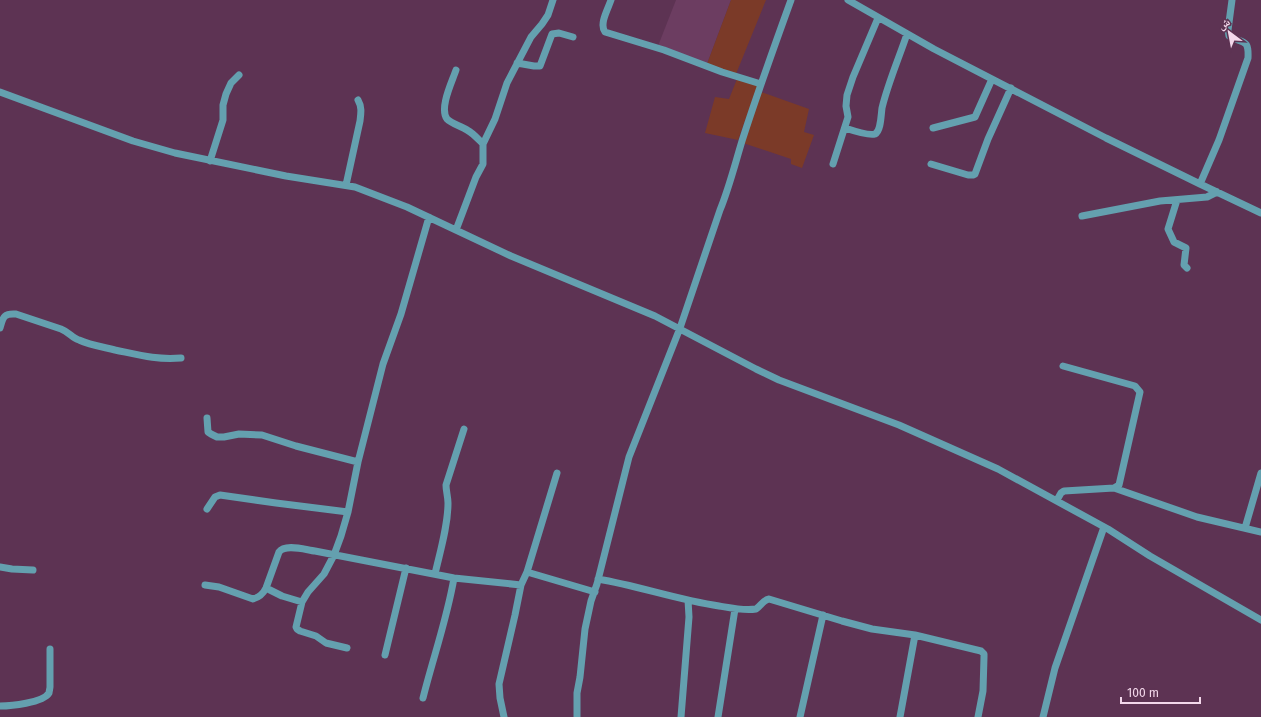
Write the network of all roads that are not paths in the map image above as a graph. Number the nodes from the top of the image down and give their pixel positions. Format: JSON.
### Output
{"nodes":[{"id":1,"x":553,"y":0,"type":"edge"},
{"id":2,"x":611,"y":0,"type":"edge"},
{"id":3,"x":791,"y":0,"type":"edge"},
{"id":4,"x":848,"y":0,"type":"edge"},
{"id":5,"x":1232,"y":0,"type":"edge"},
{"id":6,"x":878,"y":18,"type":"junction"},
{"id":7,"x":907,"y":34,"type":"junction"},
{"id":8,"x":573,"y":37,"type":"dead end"},
{"id":9,"x":517,"y":63,"type":"junction"},
{"id":10,"x":456,"y":70,"type":"dead end"},
{"id":11,"x":238,"y":75,"type":"dead end"},
{"id":12,"x":992,"y":78,"type":"junction"},
{"id":13,"x":761,"y":84,"type":"junction"},
{"id":14,"x":1011,"y":88,"type":"junction"},
{"id":15,"x":0,"y":92,"type":"edge"},
{"id":16,"x":358,"y":100,"type":"dead end"},
{"id":17,"x":845,"y":128,"type":"junction"},
{"id":18,"x":932,"y":128,"type":"dead end"},
{"id":19,"x":483,"y":144,"type":"junction"},
{"id":20,"x":210,"y":161,"type":"junction"},
{"id":21,"x":833,"y":164,"type":"dead end"},
{"id":22,"x":931,"y":164,"type":"dead end"},
{"id":23,"x":1200,"y":184,"type":"junction"},
{"id":24,"x":346,"y":186,"type":"junction"},
{"id":25,"x":1217,"y":192,"type":"junction"},
{"id":26,"x":1177,"y":200,"type":"junction"},
{"id":27,"x":1261,"y":213,"type":"edge"},
{"id":28,"x":1082,"y":216,"type":"dead end"},
{"id":29,"x":429,"y":217,"type":"junction"},
{"id":30,"x":456,"y":230,"type":"junction"},
{"id":31,"x":1188,"y":268,"type":"dead end"},
{"id":32,"x":0,"y":328,"type":"edge"},
{"id":33,"x":680,"y":328,"type":"junction"},
{"id":34,"x":181,"y":358,"type":"dead end"},
{"id":35,"x":1063,"y":366,"type":"dead end"},
{"id":36,"x":207,"y":418,"type":"dead end"},
{"id":37,"x":464,"y":429,"type":"dead end"},
{"id":38,"x":358,"y":462,"type":"junction"},
{"id":39,"x":557,"y":472,"type":"dead end"},
{"id":40,"x":1261,"y":473,"type":"edge"},
{"id":41,"x":1114,"y":488,"type":"junction"},
{"id":42,"x":1057,"y":500,"type":"junction"},
{"id":43,"x":207,"y":509,"type":"dead end"},
{"id":44,"x":348,"y":512,"type":"junction"},
{"id":45,"x":1104,"y":527,"type":"junction"},
{"id":46,"x":1245,"y":528,"type":"junction"},
{"id":47,"x":1261,"y":532,"type":"edge"},
{"id":48,"x":334,"y":555,"type":"junction"},
{"id":49,"x":0,"y":568,"type":"edge"},
{"id":50,"x":406,"y":568,"type":"junction"},
{"id":51,"x":33,"y":570,"type":"dead end"},
{"id":52,"x":527,"y":572,"type":"junction"},
{"id":53,"x":435,"y":574,"type":"junction"},
{"id":54,"x":454,"y":578,"type":"junction"},
{"id":55,"x":598,"y":579,"type":"junction"},
{"id":56,"x":205,"y":585,"type":"dead end"},
{"id":57,"x":521,"y":585,"type":"junction"},
{"id":58,"x":266,"y":588,"type":"junction"},
{"id":59,"x":595,"y":592,"type":"junction"},
{"id":60,"x":688,"y":600,"type":"junction"},
{"id":61,"x":302,"y":602,"type":"junction"},
{"id":62,"x":735,"y":609,"type":"junction"},
{"id":63,"x":823,"y":615,"type":"junction"},
{"id":64,"x":1261,"y":620,"type":"edge"},
{"id":65,"x":915,"y":635,"type":"junction"},
{"id":66,"x":347,"y":648,"type":"dead end"},
{"id":67,"x":50,"y":649,"type":"dead end"},
{"id":68,"x":385,"y":655,"type":"dead end"},
{"id":69,"x":423,"y":698,"type":"dead end"},
{"id":70,"x":0,"y":706,"type":"edge"},
{"id":71,"x":504,"y":717,"type":"edge"},
{"id":72,"x":577,"y":717,"type":"edge"},
{"id":73,"x":681,"y":717,"type":"edge"},
{"id":74,"x":718,"y":717,"type":"edge"},
{"id":75,"x":800,"y":717,"type":"edge"},
{"id":76,"x":900,"y":717,"type":"edge"},
{"id":77,"x":978,"y":717,"type":"edge"},
{"id":78,"x":1043,"y":717,"type":"edge"}],
"edges":[{"from":1,"to":9,"type":"street"},
{"from":2,"to":13,"type":"street"},
{"from":3,"to":13,"type":"street"},
{"from":4,"to":6,"type":"street"},
{"from":5,"to":23,"type":"street"},
{"from":6,"to":7,"type":"street"},
{"from":6,"to":17,"type":"street"},
{"from":7,"to":12,"type":"street"},
{"from":7,"to":17,"type":"street"},
{"from":8,"to":9,"type":"street"},
{"from":9,"to":19,"type":"street"},
{"from":10,"to":19,"type":"street"},
{"from":11,"to":20,"type":"street"},
{"from":12,"to":14,"type":"street"},
{"from":12,"to":18,"type":"street"},
{"from":13,"to":33,"type":"street"},
{"from":14,"to":22,"type":"street"},
{"from":14,"to":23,"type":"street"},
{"from":15,"to":20,"type":"street"},
{"from":16,"to":24,"type":"street"},
{"from":17,"to":21,"type":"street"},
{"from":19,"to":30,"type":"street"},
{"from":20,"to":24,"type":"street"},
{"from":23,"to":25,"type":"street"},
{"from":24,"to":29,"type":"street"},
{"from":25,"to":26,"type":"street"},
{"from":25,"to":27,"type":"street"},
{"from":26,"to":28,"type":"street"},
{"from":26,"to":31,"type":"street"},
{"from":29,"to":30,"type":"street"},
{"from":29,"to":38,"type":"street"},
{"from":30,"to":33,"type":"street"},
{"from":32,"to":34,"type":"street"},
{"from":33,"to":42,"type":"street"},
{"from":33,"to":55,"type":"street"},
{"from":35,"to":41,"type":"street"},
{"from":36,"to":38,"type":"street"},
{"from":37,"to":53,"type":"street"},
{"from":38,"to":44,"type":"street"},
{"from":39,"to":52,"type":"street"},
{"from":40,"to":46,"type":"street"},
{"from":41,"to":42,"type":"street"},
{"from":41,"to":46,"type":"street"},
{"from":42,"to":45,"type":"street"},
{"from":43,"to":44,"type":"street"},
{"from":44,"to":48,"type":"street"},
{"from":45,"to":64,"type":"street"},
{"from":45,"to":78,"type":"street"},
{"from":46,"to":47,"type":"street"},
{"from":48,"to":50,"type":"street"},
{"from":48,"to":58,"type":"street"},
{"from":48,"to":61,"type":"street"},
{"from":49,"to":51,"type":"street"},
{"from":50,"to":53,"type":"street"},
{"from":50,"to":68,"type":"street"},
{"from":52,"to":57,"type":"street"},
{"from":52,"to":59,"type":"street"},
{"from":53,"to":54,"type":"street"},
{"from":54,"to":57,"type":"street"},
{"from":54,"to":69,"type":"street"},
{"from":55,"to":59,"type":"street"},
{"from":55,"to":60,"type":"street"},
{"from":56,"to":58,"type":"street"},
{"from":57,"to":71,"type":"street"},
{"from":58,"to":61,"type":"street"},
{"from":59,"to":72,"type":"street"},
{"from":60,"to":62,"type":"street"},
{"from":60,"to":73,"type":"street"},
{"from":61,"to":66,"type":"street"},
{"from":62,"to":63,"type":"street"},
{"from":62,"to":74,"type":"street"},
{"from":63,"to":65,"type":"street"},
{"from":63,"to":75,"type":"street"},
{"from":65,"to":76,"type":"street"},
{"from":65,"to":77,"type":"street"},
{"from":67,"to":70,"type":"street"}]}
